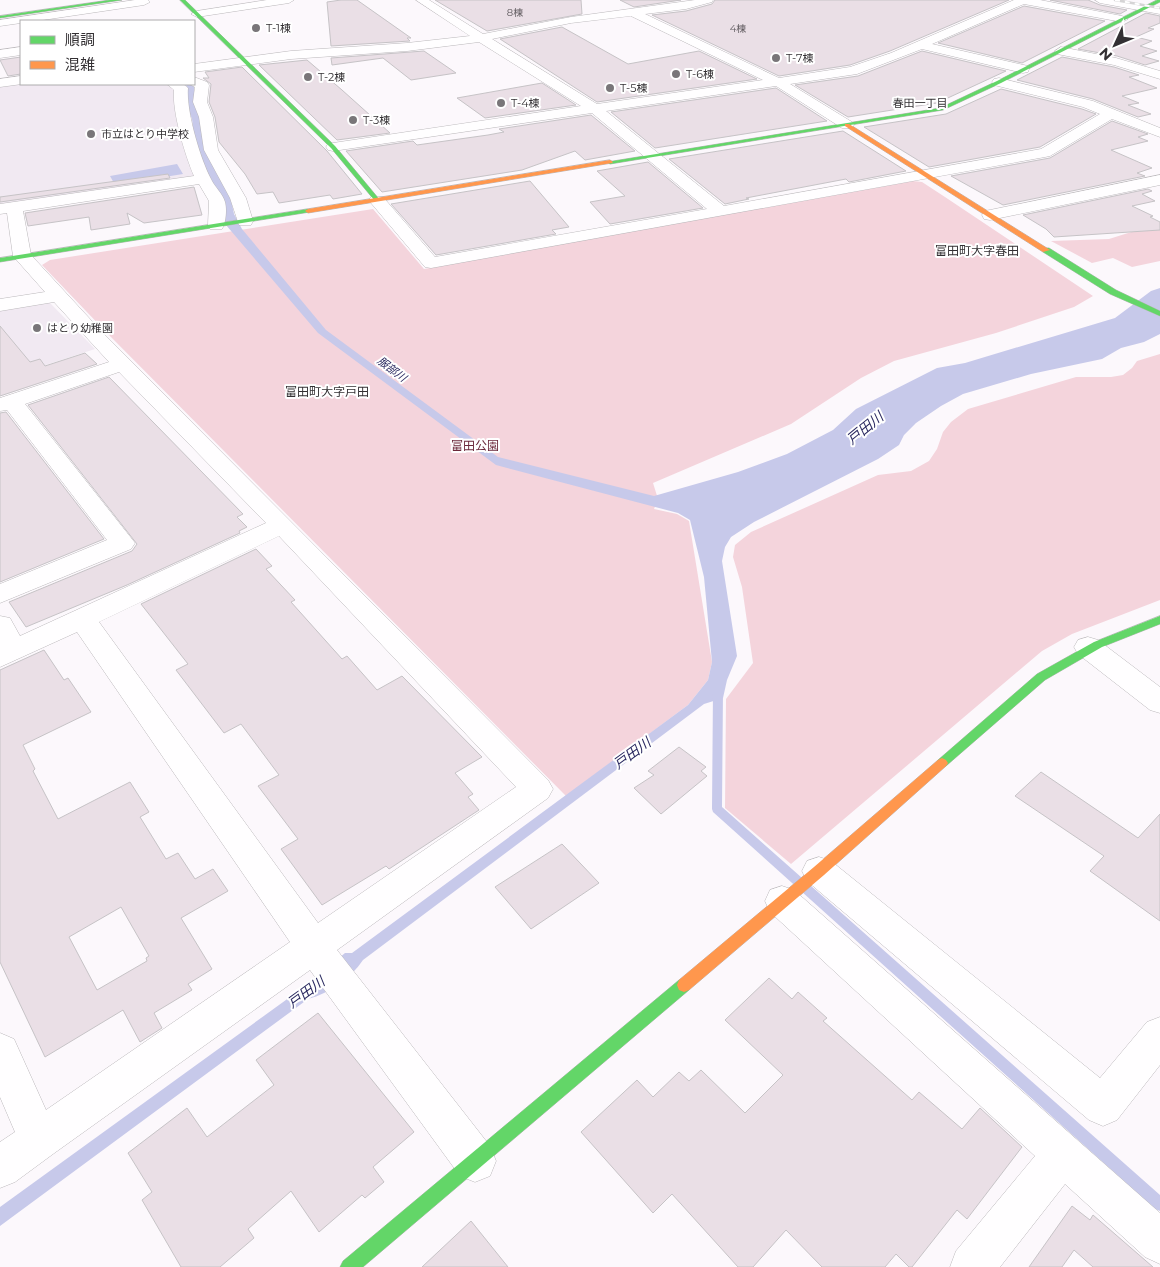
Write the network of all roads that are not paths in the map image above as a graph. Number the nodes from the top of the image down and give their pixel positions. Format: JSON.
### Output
{"nodes":[{"id":1,"x":56,"y":0,"type":"edge"},
{"id":2,"x":94,"y":0,"type":"edge"},
{"id":3,"x":120,"y":0,"type":"edge"},
{"id":4,"x":182,"y":0,"type":"edge"},
{"id":5,"x":289,"y":0,"type":"edge"},
{"id":6,"x":422,"y":0,"type":"edge"},
{"id":7,"x":708,"y":0,"type":"edge"},
{"id":8,"x":1023,"y":0,"type":"edge"},
{"id":9,"x":1100,"y":0,"type":"edge"},
{"id":10,"x":144,"y":2,"type":"dead end"},
{"id":11,"x":616,"y":4,"type":"dead end"},
{"id":12,"x":1155,"y":4,"type":"edge"},
{"id":13,"x":75,"y":6,"type":"junction"},
{"id":14,"x":0,"y":8,"type":"edge"},
{"id":15,"x":633,"y":13,"type":"junction"},
{"id":16,"x":0,"y":15,"type":"edge"},
{"id":17,"x":52,"y":16,"type":"junction"},
{"id":18,"x":1126,"y":17,"type":"junction"},
{"id":19,"x":29,"y":20,"type":"edge"},
{"id":20,"x":195,"y":20,"type":"edge"},
{"id":21,"x":20,"y":21,"type":"edge"},
{"id":22,"x":1160,"y":22,"type":"edge"},
{"id":23,"x":0,"y":23,"type":"edge"},
{"id":24,"x":207,"y":24,"type":"joint"},
{"id":25,"x":481,"y":38,"type":"junction"},
{"id":26,"x":921,"y":45,"type":"junction"},
{"id":27,"x":20,"y":51,"type":"edge"},
{"id":28,"x":1061,"y":51,"type":"junction"},
{"id":29,"x":0,"y":54,"type":"edge"},
{"id":30,"x":243,"y":61,"type":"junction"},
{"id":31,"x":1160,"y":64,"type":"edge"},
{"id":32,"x":195,"y":68,"type":"edge"},
{"id":33,"x":1142,"y":69,"type":"junction"},
{"id":34,"x":1023,"y":70,"type":"junction"},
{"id":35,"x":1160,"y":75,"type":"edge"},
{"id":36,"x":20,"y":80,"type":"edge"},
{"id":37,"x":195,"y":82,"type":"edge"},
{"id":38,"x":778,"y":82,"type":"junction"},
{"id":39,"x":999,"y":82,"type":"junction"},
{"id":40,"x":0,"y":83,"type":"edge"},
{"id":41,"x":175,"y":85,"type":"edge"},
{"id":42,"x":595,"y":109,"type":"junction"},
{"id":43,"x":1111,"y":113,"type":"junction"},
{"id":44,"x":847,"y":125,"type":"junction"},
{"id":45,"x":1160,"y":133,"type":"edge"},
{"id":46,"x":333,"y":147,"type":"junction"},
{"id":47,"x":652,"y":156,"type":"junction"},
{"id":48,"x":926,"y":175,"type":"junction"},
{"id":49,"x":203,"y":179,"type":"junction"},
{"id":50,"x":1160,"y":180,"type":"edge"},
{"id":51,"x":377,"y":200,"type":"junction"},
{"id":52,"x":7,"y":208,"type":"edge"},
{"id":53,"x":720,"y":211,"type":"junction"},
{"id":54,"x":990,"y":215,"type":"junction"},
{"id":55,"x":245,"y":220,"type":"junction"},
{"id":56,"x":220,"y":224,"type":"junction"},
{"id":57,"x":22,"y":256,"type":"junction"},
{"id":58,"x":0,"y":260,"type":"edge"},
{"id":59,"x":58,"y":296,"type":"junction"},
{"id":60,"x":0,"y":304,"type":"edge"},
{"id":61,"x":1160,"y":314,"type":"edge"},
{"id":62,"x":122,"y":364,"type":"junction"},
{"id":63,"x":6,"y":403,"type":"edge"},
{"id":64,"x":282,"y":525,"type":"junction"},
{"id":65,"x":0,"y":594,"type":"edge"},
{"id":66,"x":82,"y":618,"type":"junction"},
{"id":67,"x":1160,"y":620,"type":"edge"},
{"id":68,"x":0,"y":625,"type":"edge"},
{"id":69,"x":1088,"y":647,"type":"junction"},
{"id":70,"x":7,"y":653,"type":"edge"},
{"id":71,"x":1160,"y":702,"type":"edge"},
{"id":72,"x":819,"y":871,"type":"junction"},
{"id":73,"x":782,"y":901,"type":"junction"},
{"id":74,"x":328,"y":966,"type":"junction"},
{"id":75,"x":1160,"y":1034,"type":"edge"},
{"id":76,"x":0,"y":1052,"type":"edge"},
{"id":77,"x":39,"y":1140,"type":"junction"},
{"id":78,"x":1063,"y":1154,"type":"junction"},
{"id":79,"x":475,"y":1161,"type":"junction"},
{"id":80,"x":0,"y":1167,"type":"edge"},
{"id":81,"x":1160,"y":1242,"type":"edge"},
{"id":82,"x":349,"y":1267,"type":"edge"},
{"id":83,"x":972,"y":1267,"type":"edge"}],
"edges":[{"from":1,"to":14,"type":"main road"},
{"from":2,"to":16,"type":"main road"},
{"from":3,"to":13,"type":"main road"},
{"from":4,"to":20,"type":"main road"},
{"from":5,"to":20,"type":"street"},
{"from":6,"to":25,"type":"street"},
{"from":7,"to":15,"type":"street"},
{"from":8,"to":18,"type":"street"},
{"from":8,"to":26,"type":"street"},
{"from":9,"to":12,"type":"street"},
{"from":10,"to":17,"type":"street"},
{"from":11,"to":15,"type":"street"},
{"from":12,"to":18,"type":"main road"},
{"from":13,"to":16,"type":"main road"},
{"from":13,"to":17,"type":"street"},
{"from":15,"to":25,"type":"street"},
{"from":15,"to":38,"type":"street"},
{"from":17,"to":19,"type":"street"},
{"from":18,"to":22,"type":"street"},
{"from":18,"to":28,"type":"main road"},
{"from":20,"to":24,"type":"street"},
{"from":21,"to":23,"type":"street"},
{"from":24,"to":30,"type":"main road"},
{"from":25,"to":30,"type":"street"},
{"from":25,"to":42,"type":"street"},
{"from":26,"to":34,"type":"street"},
{"from":26,"to":38,"type":"street"},
{"from":27,"to":29,"type":"street"},
{"from":28,"to":33,"type":"street"},
{"from":28,"to":34,"type":"main road"},
{"from":30,"to":32,"type":"street"},
{"from":30,"to":46,"type":"main road"},
{"from":31,"to":33,"type":"street"},
{"from":33,"to":35,"type":"street"},
{"from":34,"to":39,"type":"main road"},
{"from":36,"to":40,"type":"street"},
{"from":37,"to":55,"type":"street"},
{"from":38,"to":42,"type":"street"},
{"from":38,"to":44,"type":"street"},
{"from":39,"to":43,"type":"street"},
{"from":39,"to":44,"type":"main road"},
{"from":41,"to":49,"type":"street"},
{"from":42,"to":46,"type":"street"},
{"from":42,"to":47,"type":"street"},
{"from":43,"to":45,"type":"street"},
{"from":43,"to":48,"type":"street"},
{"from":44,"to":47,"type":"main road"},
{"from":44,"to":48,"type":"main road"},
{"from":46,"to":51,"type":"main road"},
{"from":47,"to":51,"type":"main road"},
{"from":47,"to":53,"type":"street"},
{"from":48,"to":53,"type":"street"},
{"from":48,"to":54,"type":"main road"},
{"from":49,"to":52,"type":"street"},
{"from":49,"to":56,"type":"street"},
{"from":50,"to":54,"type":"street"},
{"from":51,"to":53,"type":"street"},
{"from":51,"to":55,"type":"main road"},
{"from":52,"to":57,"type":"street"},
{"from":54,"to":61,"type":"main road"},
{"from":55,"to":56,"type":"main road"},
{"from":56,"to":57,"type":"main road"},
{"from":57,"to":58,"type":"main road"},
{"from":57,"to":59,"type":"street"},
{"from":59,"to":60,"type":"street"},
{"from":59,"to":62,"type":"street"},
{"from":62,"to":63,"type":"street"},
{"from":62,"to":64,"type":"street"},
{"from":63,"to":65,"type":"street"},
{"from":64,"to":66,"type":"street"},
{"from":64,"to":74,"type":"street"},
{"from":66,"to":70,"type":"street"},
{"from":66,"to":74,"type":"street"},
{"from":67,"to":69,"type":"main road"},
{"from":68,"to":70,"type":"street"},
{"from":69,"to":71,"type":"street"},
{"from":69,"to":72,"type":"main road"},
{"from":72,"to":73,"type":"main road"},
{"from":72,"to":75,"type":"street"},
{"from":73,"to":78,"type":"street"},
{"from":73,"to":79,"type":"main road"},
{"from":74,"to":77,"type":"street"},
{"from":74,"to":79,"type":"street"},
{"from":76,"to":77,"type":"street"},
{"from":77,"to":80,"type":"street"},
{"from":78,"to":81,"type":"street"},
{"from":78,"to":83,"type":"street"},
{"from":79,"to":82,"type":"main road"}]}
